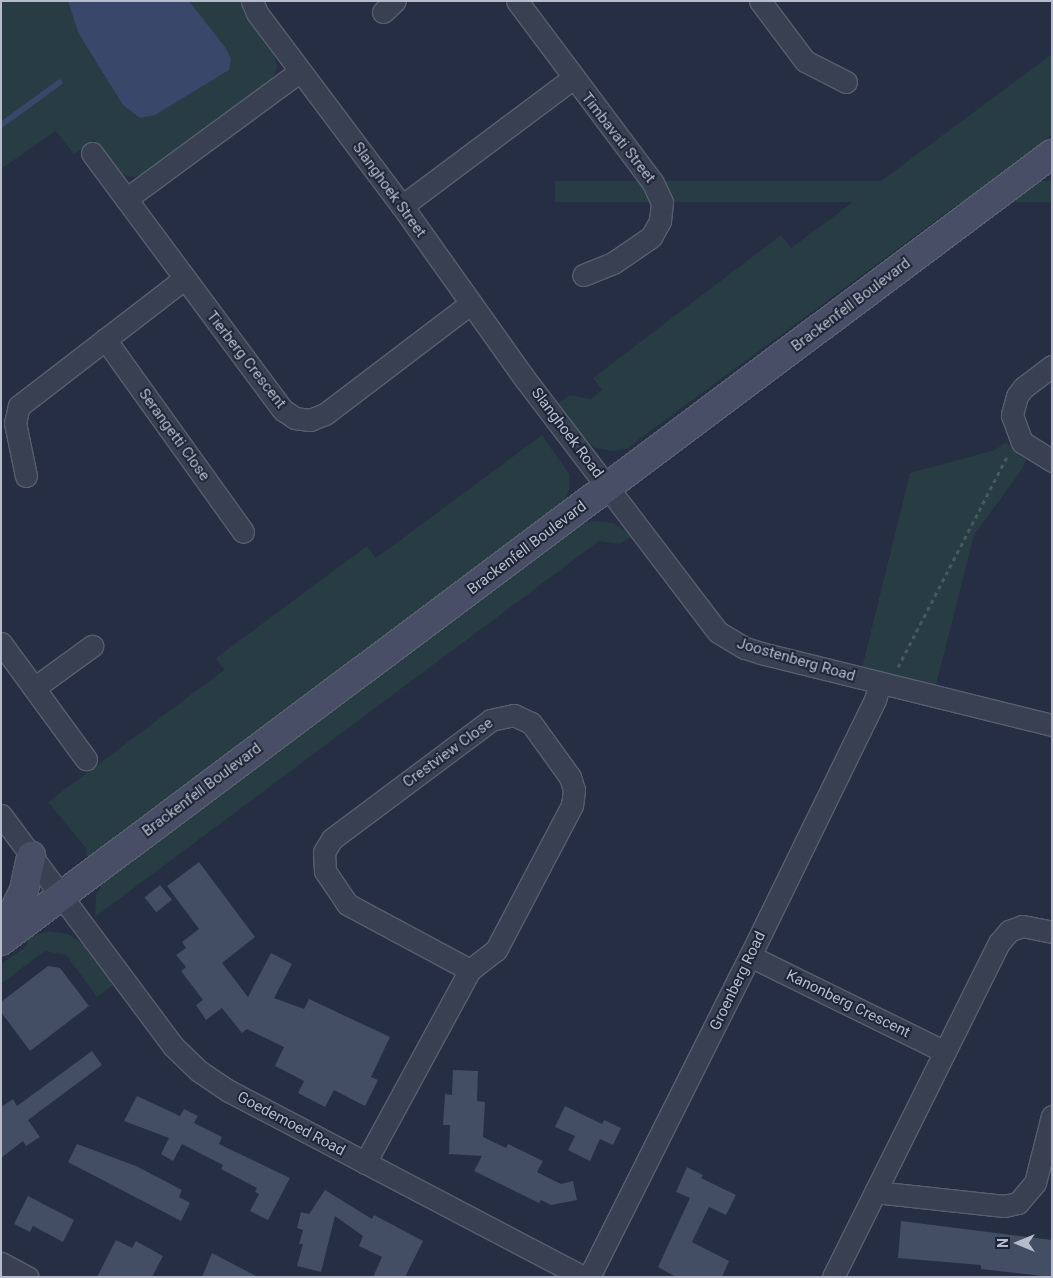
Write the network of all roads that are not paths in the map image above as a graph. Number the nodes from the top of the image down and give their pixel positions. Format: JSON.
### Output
{"nodes":[{"id":1,"x":252,"y":1,"type":"edge"},
{"id":2,"x":517,"y":1,"type":"edge"},
{"id":3,"x":760,"y":1,"type":"edge"},
{"id":4,"x":300,"y":71,"type":"junction"},
{"id":5,"x":572,"y":79,"type":"junction"},
{"id":6,"x":846,"y":82,"type":"dead end"},
{"id":7,"x":92,"y":153,"type":"dead end"},
{"id":8,"x":1052,"y":154,"type":"edge"},
{"id":9,"x":126,"y":199,"type":"junction"},
{"id":10,"x":402,"y":206,"type":"junction"},
{"id":11,"x":583,"y":275,"type":"dead end"},
{"id":12,"x":184,"y":279,"type":"junction"},
{"id":13,"x":470,"y":304,"type":"junction"},
{"id":14,"x":105,"y":339,"type":"junction"},
{"id":15,"x":1052,"y":366,"type":"edge"},
{"id":16,"x":525,"y":379,"type":"joint"},
{"id":17,"x":1052,"y":461,"type":"edge"},
{"id":18,"x":26,"y":476,"type":"dead end"},
{"id":19,"x":609,"y":488,"type":"junction"},
{"id":20,"x":243,"y":532,"type":"dead end"},
{"id":21,"x":1,"y":643,"type":"edge"},
{"id":22,"x":92,"y":646,"type":"dead end"},
{"id":23,"x":885,"y":684,"type":"junction"},
{"id":24,"x":34,"y":688,"type":"junction"},
{"id":25,"x":1052,"y":725,"type":"edge"},
{"id":26,"x":86,"y":759,"type":"dead end"},
{"id":27,"x":1,"y":815,"type":"edge"},
{"id":28,"x":31,"y":856,"type":"junction"},
{"id":29,"x":61,"y":895,"type":"junction"},
{"id":30,"x":1052,"y":932,"type":"edge"},
{"id":31,"x":1,"y":937,"type":"edge"},
{"id":32,"x":1,"y":941,"type":"edge"},
{"id":33,"x":750,"y":956,"type":"junction"},
{"id":34,"x":470,"y":970,"type":"junction"},
{"id":35,"x":945,"y":1052,"type":"junction"},
{"id":36,"x":1052,"y":1116,"type":"edge"},
{"id":37,"x":364,"y":1162,"type":"junction"},
{"id":38,"x":875,"y":1192,"type":"junction"},
{"id":39,"x":1,"y":1263,"type":"edge"},
{"id":40,"x":27,"y":1277,"type":"edge"},
{"id":41,"x":584,"y":1277,"type":"edge"},
{"id":42,"x":589,"y":1277,"type":"edge"},
{"id":43,"x":833,"y":1277,"type":"edge"}],
"edges":[{"from":1,"to":4,"type":"street","name":"Slanghoek Street"},
{"from":2,"to":5,"type":"street","name":"Timbavati Street"},
{"from":3,"to":6,"type":"street"},
{"from":4,"to":9,"type":"street"},
{"from":4,"to":10,"type":"street","name":"Slanghoek Street"},
{"from":5,"to":10,"type":"street","name":"Timbavati Street"},
{"from":5,"to":11,"type":"street","name":"Timbavati Street"},
{"from":7,"to":9,"type":"street","name":"Tierberg Crescent"},
{"from":8,"to":19,"type":"street","name":"Brackenfell Boulevard"},
{"from":9,"to":12,"type":"street","name":"Tierberg Crescent"},
{"from":10,"to":13,"type":"street","name":"Slanghoek Street"},
{"from":12,"to":13,"type":"street","name":"Tierberg Crescent"},
{"from":12,"to":14,"type":"street"},
{"from":13,"to":16,"type":"street","name":"Slanghoek Street"},
{"from":14,"to":18,"type":"street"},
{"from":14,"to":20,"type":"street","name":"Serangetti Close"},
{"from":15,"to":17,"type":"street"},
{"from":16,"to":19,"type":"street","name":"Slanghoek Road"},
{"from":19,"to":23,"type":"street","name":"Joostenberg Road"},
{"from":19,"to":29,"type":"street","name":"Brackenfell Boulevard"},
{"from":21,"to":24,"type":"street"},
{"from":22,"to":24,"type":"street"},
{"from":23,"to":25,"type":"street","name":"Joostenberg Road"},
{"from":23,"to":33,"type":"street","name":"Groenberg Road"},
{"from":24,"to":26,"type":"street"},
{"from":27,"to":28,"type":"street","name":"Goedemoed Road"},
{"from":28,"to":29,"type":"street","name":"Goedemoed Road"},
{"from":28,"to":31,"type":"street"},
{"from":29,"to":32,"type":"street","name":"Brackenfell Boulevard"},
{"from":29,"to":37,"type":"street","name":"Goedemoed Road"},
{"from":30,"to":35,"type":"street"},
{"from":33,"to":35,"type":"street","name":"Kanonberg Crescent"},
{"from":33,"to":42,"type":"street","name":"Groenberg Road"},
{"from":34,"to":34,"type":"street","name":"Crestview Close"},
{"from":34,"to":37,"type":"street","name":"Crestview Close"},
{"from":35,"to":38,"type":"street"},
{"from":36,"to":38,"type":"street"},
{"from":37,"to":41,"type":"street","name":"Goedemoed Road"},
{"from":38,"to":43,"type":"street"},
{"from":39,"to":40,"type":"street"}]}
